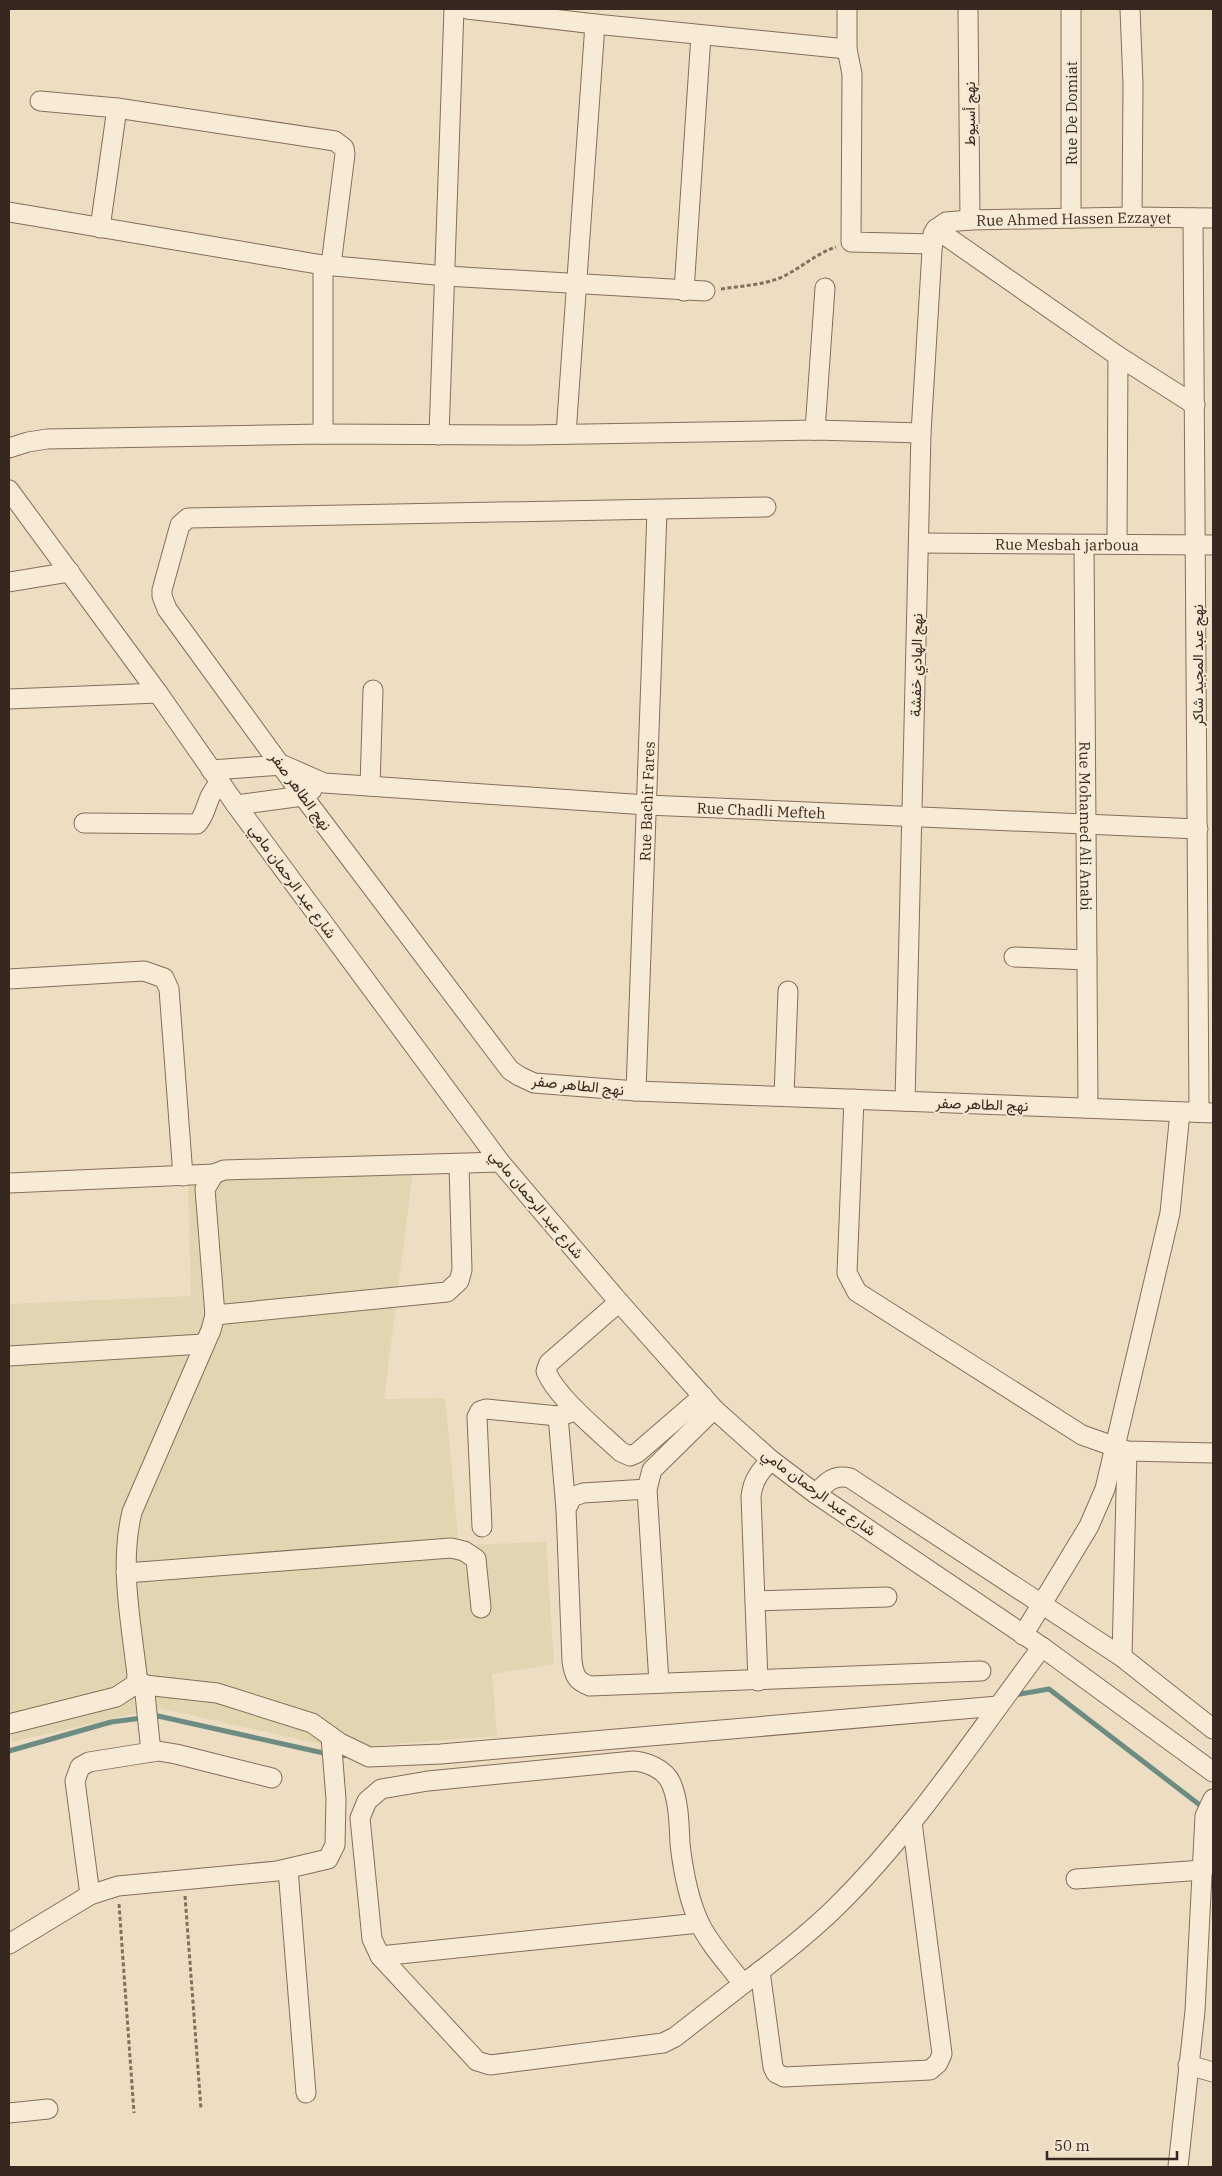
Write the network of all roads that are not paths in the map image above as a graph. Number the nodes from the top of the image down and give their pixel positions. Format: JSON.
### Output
{"nodes":[{"id":1,"x":454,"y":9,"type":"edge"},
{"id":2,"x":467,"y":9,"type":"edge"},
{"id":3,"x":847,"y":9,"type":"edge"},
{"id":4,"x":968,"y":9,"type":"edge"},
{"id":5,"x":1070,"y":9,"type":"edge"},
{"id":6,"x":1130,"y":9,"type":"edge"},
{"id":7,"x":595,"y":24,"type":"junction"},
{"id":8,"x":700,"y":35,"type":"junction"},
{"id":9,"x":847,"y":49,"type":"junction"},
{"id":10,"x":40,"y":101,"type":"dead end"},
{"id":11,"x":117,"y":108,"type":"junction"},
{"id":12,"x":9,"y":212,"type":"edge"},
{"id":13,"x":1132,"y":217,"type":"junction"},
{"id":14,"x":1071,"y":218,"type":"junction"},
{"id":15,"x":1193,"y":218,"type":"junction"},
{"id":16,"x":1213,"y":218,"type":"edge"},
{"id":17,"x":970,"y":220,"type":"junction"},
{"id":18,"x":100,"y":228,"type":"junction"},
{"id":19,"x":934,"y":237,"type":"junction"},
{"id":20,"x":327,"y":265,"type":"junction"},
{"id":21,"x":446,"y":276,"type":"junction"},
{"id":22,"x":578,"y":284,"type":"junction"},
{"id":23,"x":825,"y":288,"type":"dead end"},
{"id":24,"x":684,"y":291,"type":"junction"},
{"id":25,"x":705,"y":291,"type":"road end"},
{"id":26,"x":1118,"y":356,"type":"junction"},
{"id":27,"x":1195,"y":405,"type":"junction"},
{"id":28,"x":815,"y":430,"type":"junction"},
{"id":29,"x":921,"y":432,"type":"junction"},
{"id":30,"x":323,"y":434,"type":"junction"},
{"id":31,"x":566,"y":434,"type":"junction"},
{"id":32,"x":439,"y":435,"type":"junction"},
{"id":33,"x":9,"y":448,"type":"edge"},
{"id":34,"x":9,"y":490,"type":"edge"},
{"id":35,"x":766,"y":507,"type":"dead end"},
{"id":36,"x":657,"y":510,"type":"junction"},
{"id":37,"x":919,"y":543,"type":"junction"},
{"id":38,"x":1117,"y":544,"type":"junction"},
{"id":39,"x":1084,"y":545,"type":"junction"},
{"id":40,"x":1205,"y":545,"type":"edge"},
{"id":41,"x":70,"y":572,"type":"junction"},
{"id":42,"x":9,"y":582,"type":"edge"},
{"id":43,"x":373,"y":690,"type":"dead end"},
{"id":44,"x":158,"y":693,"type":"junction"},
{"id":45,"x":9,"y":699,"type":"edge"},
{"id":46,"x":283,"y":765,"type":"junction"},
{"id":47,"x":216,"y":776,"type":"junction"},
{"id":48,"x":324,"y":783,"type":"junction"},
{"id":49,"x":370,"y":786,"type":"junction"},
{"id":50,"x":303,"y":796,"type":"junction"},
{"id":51,"x":236,"y":805,"type":"junction"},
{"id":52,"x":647,"y":805,"type":"junction"},
{"id":53,"x":912,"y":818,"type":"junction"},
{"id":54,"x":84,"y":823,"type":"dead end"},
{"id":55,"x":1086,"y":823,"type":"junction"},
{"id":56,"x":1198,"y":829,"type":"junction"},
{"id":57,"x":1014,"y":957,"type":"dead end"},
{"id":58,"x":1087,"y":960,"type":"junction"},
{"id":59,"x":9,"y":979,"type":"edge"},
{"id":60,"x":788,"y":991,"type":"dead end"},
{"id":61,"x":636,"y":1091,"type":"junction"},
{"id":62,"x":784,"y":1096,"type":"junction"},
{"id":63,"x":854,"y":1099,"type":"junction"},
{"id":64,"x":905,"y":1101,"type":"junction"},
{"id":65,"x":1088,"y":1108,"type":"junction"},
{"id":66,"x":1180,"y":1112,"type":"junction"},
{"id":67,"x":1206,"y":1113,"type":"edge"},
{"id":68,"x":500,"y":1162,"type":"junction"},
{"id":69,"x":459,"y":1165,"type":"junction"},
{"id":70,"x":214,"y":1174,"type":"junction"},
{"id":71,"x":183,"y":1176,"type":"junction"},
{"id":72,"x":9,"y":1183,"type":"edge"},
{"id":73,"x":619,"y":1302,"type":"junction"},
{"id":74,"x":215,"y":1315,"type":"junction"},
{"id":75,"x":203,"y":1344,"type":"junction"},
{"id":76,"x":9,"y":1356,"type":"edge"},
{"id":77,"x":708,"y":1402,"type":"junction"},
{"id":78,"x":578,"y":1410,"type":"junction"},
{"id":79,"x":558,"y":1416,"type":"junction"},
{"id":80,"x":1121,"y":1450,"type":"junction"},
{"id":81,"x":1213,"y":1453,"type":"edge"},
{"id":82,"x":771,"y":1460,"type":"junction"},
{"id":83,"x":647,"y":1489,"type":"junction"},
{"id":84,"x":816,"y":1494,"type":"junction"},
{"id":85,"x":566,"y":1509,"type":"junction"},
{"id":86,"x":482,"y":1527,"type":"dead end"},
{"id":87,"x":126,"y":1573,"type":"junction"},
{"id":88,"x":887,"y":1597,"type":"dead end"},
{"id":89,"x":755,"y":1601,"type":"junction"},
{"id":90,"x":1042,"y":1603,"type":"junction"},
{"id":91,"x":480,"y":1608,"type":"dead end"},
{"id":92,"x":1023,"y":1635,"type":"junction"},
{"id":93,"x":1042,"y":1647,"type":"junction"},
{"id":94,"x":1122,"y":1656,"type":"junction"},
{"id":95,"x":981,"y":1671,"type":"dead end"},
{"id":96,"x":758,"y":1681,"type":"junction"},
{"id":97,"x":659,"y":1683,"type":"junction"},
{"id":98,"x":140,"y":1684,"type":"junction"},
{"id":99,"x":998,"y":1706,"type":"junction"},
{"id":100,"x":9,"y":1724,"type":"edge"},
{"id":101,"x":1213,"y":1729,"type":"edge"},
{"id":102,"x":331,"y":1738,"type":"junction"},
{"id":103,"x":151,"y":1752,"type":"junction"},
{"id":104,"x":1213,"y":1772,"type":"edge"},
{"id":105,"x":272,"y":1778,"type":"dead end"},
{"id":106,"x":1213,"y":1799,"type":"edge"},
{"id":107,"x":912,"y":1822,"type":"junction"},
{"id":108,"x":288,"y":1869,"type":"junction"},
{"id":109,"x":1203,"y":1870,"type":"junction"},
{"id":110,"x":1076,"y":1879,"type":"dead end"},
{"id":111,"x":90,"y":1896,"type":"junction"},
{"id":112,"x":699,"y":1923,"type":"junction"},
{"id":113,"x":9,"y":1944,"type":"edge"},
{"id":114,"x":380,"y":1956,"type":"junction"},
{"id":115,"x":760,"y":1971,"type":"junction"},
{"id":116,"x":743,"y":1984,"type":"junction"},
{"id":117,"x":1188,"y":2065,"type":"junction"},
{"id":118,"x":1213,"y":2072,"type":"edge"},
{"id":119,"x":306,"y":2093,"type":"dead end"},
{"id":120,"x":48,"y":2108,"type":"dead end"},
{"id":121,"x":9,"y":2113,"type":"edge"},
{"id":122,"x":1178,"y":2167,"type":"edge"}],
"edges":[{"from":1,"to":21,"type":"street"},
{"from":2,"to":7,"type":"street"},
{"from":3,"to":9,"type":"street"},
{"from":4,"to":17,"type":"street","name":"نهج أسيوط"},
{"from":5,"to":14,"type":"street","name":"Rue De Domiat"},
{"from":6,"to":13,"type":"street"},
{"from":7,"to":8,"type":"street"},
{"from":7,"to":22,"type":"street"},
{"from":8,"to":9,"type":"street"},
{"from":8,"to":24,"type":"street"},
{"from":9,"to":19,"type":"street"},
{"from":10,"to":11,"type":"street"},
{"from":11,"to":18,"type":"street"},
{"from":11,"to":20,"type":"street"},
{"from":12,"to":18,"type":"street"},
{"from":13,"to":14,"type":"street","name":"Rue Ahmed Hassen Ezzayet"},
{"from":13,"to":15,"type":"street","name":"Rue Ahmed Hassen Ezzayet"},
{"from":14,"to":17,"type":"street","name":"Rue Ahmed Hassen Ezzayet"},
{"from":15,"to":16,"type":"street","name":"Rue Ahmed Hassen Ezzayet"},
{"from":15,"to":27,"type":"street","name":"نهج عبد المجيد شاكر"},
{"from":17,"to":19,"type":"street","name":"Rue Ahmed Hassen Ezzayet"},
{"from":18,"to":20,"type":"street"},
{"from":19,"to":26,"type":"street"},
{"from":19,"to":29,"type":"street","name":"نهج الهادي خفشة"},
{"from":20,"to":21,"type":"street"},
{"from":20,"to":30,"type":"street"},
{"from":21,"to":22,"type":"street"},
{"from":21,"to":32,"type":"street"},
{"from":22,"to":24,"type":"street"},
{"from":22,"to":31,"type":"street"},
{"from":23,"to":28,"type":"street"},
{"from":24,"to":25,"type":"street"},
{"from":26,"to":27,"type":"street"},
{"from":26,"to":38,"type":"street"},
{"from":27,"to":40,"type":"street","name":"نهج عبد المجيد شاكر"},
{"from":28,"to":29,"type":"street"},
{"from":28,"to":31,"type":"street"},
{"from":29,"to":37,"type":"street","name":"نهج الهادي خفشة"},
{"from":30,"to":32,"type":"street"},
{"from":30,"to":33,"type":"street"},
{"from":31,"to":32,"type":"street"},
{"from":34,"to":41,"type":"street","name":"شارع عبد الرحمان مامي"},
{"from":35,"to":36,"type":"street"},
{"from":36,"to":46,"type":"street","name":"نهج الطاهر صفر"},
{"from":36,"to":52,"type":"street","name":"Rue Bachir Fares"},
{"from":37,"to":39,"type":"street","name":"Rue Mesbah jarboua"},
{"from":37,"to":53,"type":"street","name":"نهج الهادي خفشة"},
{"from":38,"to":39,"type":"street","name":"Rue Mesbah jarboua"},
{"from":38,"to":40,"type":"street","name":"Rue Mesbah jarboua"},
{"from":39,"to":55,"type":"street","name":"Rue Mohamed Ali Anabi"},
{"from":40,"to":56,"type":"street","name":"نهج عبد المجيد شاكر"},
{"from":41,"to":42,"type":"street"},
{"from":41,"to":44,"type":"street","name":"شارع عبد الرحمان مامي"},
{"from":43,"to":49,"type":"street"},
{"from":44,"to":45,"type":"street"},
{"from":44,"to":47,"type":"street","name":"شارع عبد الرحمان مامي"},
{"from":46,"to":47,"type":"street"},
{"from":46,"to":48,"type":"street","name":"Rue Chadli Mefteh"},
{"from":46,"to":50,"type":"street","name":"نهج الطاهر صفر"},
{"from":47,"to":51,"type":"street","name":"شارع عبد الرحمان مامي"},
{"from":47,"to":54,"type":"street"},
{"from":48,"to":49,"type":"street","name":"Rue Chadli Mefteh"},
{"from":48,"to":50,"type":"street"},
{"from":49,"to":52,"type":"street","name":"Rue Chadli Mefteh"},
{"from":50,"to":51,"type":"street"},
{"from":50,"to":61,"type":"street","name":"نهج الطاهر صفر"},
{"from":51,"to":68,"type":"street","name":"شارع عبد الرحمان مامي"},
{"from":52,"to":53,"type":"street","name":"Rue Chadli Mefteh"},
{"from":52,"to":61,"type":"street","name":"Rue Bachir Fares"},
{"from":53,"to":55,"type":"street","name":"Rue Chadli Mefteh"},
{"from":53,"to":64,"type":"street","name":"نهج الهادي خفشة"},
{"from":55,"to":56,"type":"street","name":"Rue Chadli Mefteh"},
{"from":55,"to":58,"type":"street","name":"Rue Mohamed Ali Anabi"},
{"from":56,"to":67,"type":"street","name":"نهج عبد المجيد شاكر"},
{"from":57,"to":58,"type":"street"},
{"from":58,"to":65,"type":"street","name":"Rue Mohamed Ali Anabi"},
{"from":59,"to":71,"type":"street"},
{"from":60,"to":62,"type":"street"},
{"from":61,"to":62,"type":"street","name":"نهج الطاهر صفر"},
{"from":62,"to":63,"type":"street","name":"نهج الطاهر صفر"},
{"from":63,"to":64,"type":"street","name":"نهج الطاهر صفر"},
{"from":63,"to":80,"type":"street"},
{"from":64,"to":65,"type":"street","name":"نهج الطاهر صفر"},
{"from":65,"to":66,"type":"street","name":"نهج الطاهر صفر"},
{"from":66,"to":67,"type":"street","name":"نهج الطاهر صفر"},
{"from":66,"to":80,"type":"street"},
{"from":68,"to":69,"type":"street"},
{"from":68,"to":73,"type":"street","name":"شارع عبد الرحمان مامي"},
{"from":69,"to":70,"type":"street"},
{"from":69,"to":74,"type":"street"},
{"from":70,"to":71,"type":"street"},
{"from":70,"to":74,"type":"street"},
{"from":71,"to":72,"type":"street"},
{"from":73,"to":77,"type":"street","name":"شارع عبد الرحمان مامي"},
{"from":73,"to":78,"type":"street"},
{"from":74,"to":75,"type":"street"},
{"from":75,"to":76,"type":"street"},
{"from":75,"to":87,"type":"street"},
{"from":77,"to":78,"type":"street"},
{"from":77,"to":82,"type":"street","name":"شارع عبد الرحمان مامي"},
{"from":77,"to":83,"type":"street"},
{"from":78,"to":79,"type":"street"},
{"from":79,"to":85,"type":"street"},
{"from":79,"to":86,"type":"street"},
{"from":80,"to":81,"type":"street"},
{"from":80,"to":90,"type":"street"},
{"from":80,"to":94,"type":"street"},
{"from":82,"to":84,"type":"street","name":"شارع عبد الرحمان مامي"},
{"from":82,"to":89,"type":"street"},
{"from":83,"to":85,"type":"street"},
{"from":83,"to":97,"type":"street"},
{"from":84,"to":90,"type":"street"},
{"from":84,"to":92,"type":"street","name":"شارع عبد الرحمان مامي"},
{"from":85,"to":97,"type":"street"},
{"from":87,"to":91,"type":"street"},
{"from":87,"to":98,"type":"street"},
{"from":88,"to":89,"type":"street"},
{"from":89,"to":96,"type":"street"},
{"from":90,"to":92,"type":"street"},
{"from":90,"to":94,"type":"street"},
{"from":92,"to":93,"type":"street","name":"شارع عبد الرحمان مامي"},
{"from":93,"to":99,"type":"street"},
{"from":93,"to":104,"type":"street","name":"شارع عبد الرحمان مامي"},
{"from":94,"to":101,"type":"street"},
{"from":95,"to":96,"type":"street"},
{"from":96,"to":97,"type":"street"},
{"from":98,"to":100,"type":"street"},
{"from":98,"to":102,"type":"street"},
{"from":98,"to":103,"type":"street"},
{"from":99,"to":102,"type":"street"},
{"from":99,"to":107,"type":"street"},
{"from":102,"to":108,"type":"street"},
{"from":103,"to":105,"type":"street"},
{"from":103,"to":111,"type":"street"},
{"from":106,"to":109,"type":"street"},
{"from":107,"to":115,"type":"street"},
{"from":107,"to":115,"type":"street"},
{"from":108,"to":111,"type":"street"},
{"from":108,"to":119,"type":"street"},
{"from":109,"to":110,"type":"street"},
{"from":109,"to":117,"type":"street"},
{"from":111,"to":113,"type":"street"},
{"from":112,"to":114,"type":"street"},
{"from":112,"to":114,"type":"street"},
{"from":112,"to":116,"type":"street"},
{"from":114,"to":116,"type":"street"},
{"from":115,"to":116,"type":"street"},
{"from":117,"to":118,"type":"street"},
{"from":117,"to":122,"type":"street"},
{"from":120,"to":121,"type":"street"}]}
